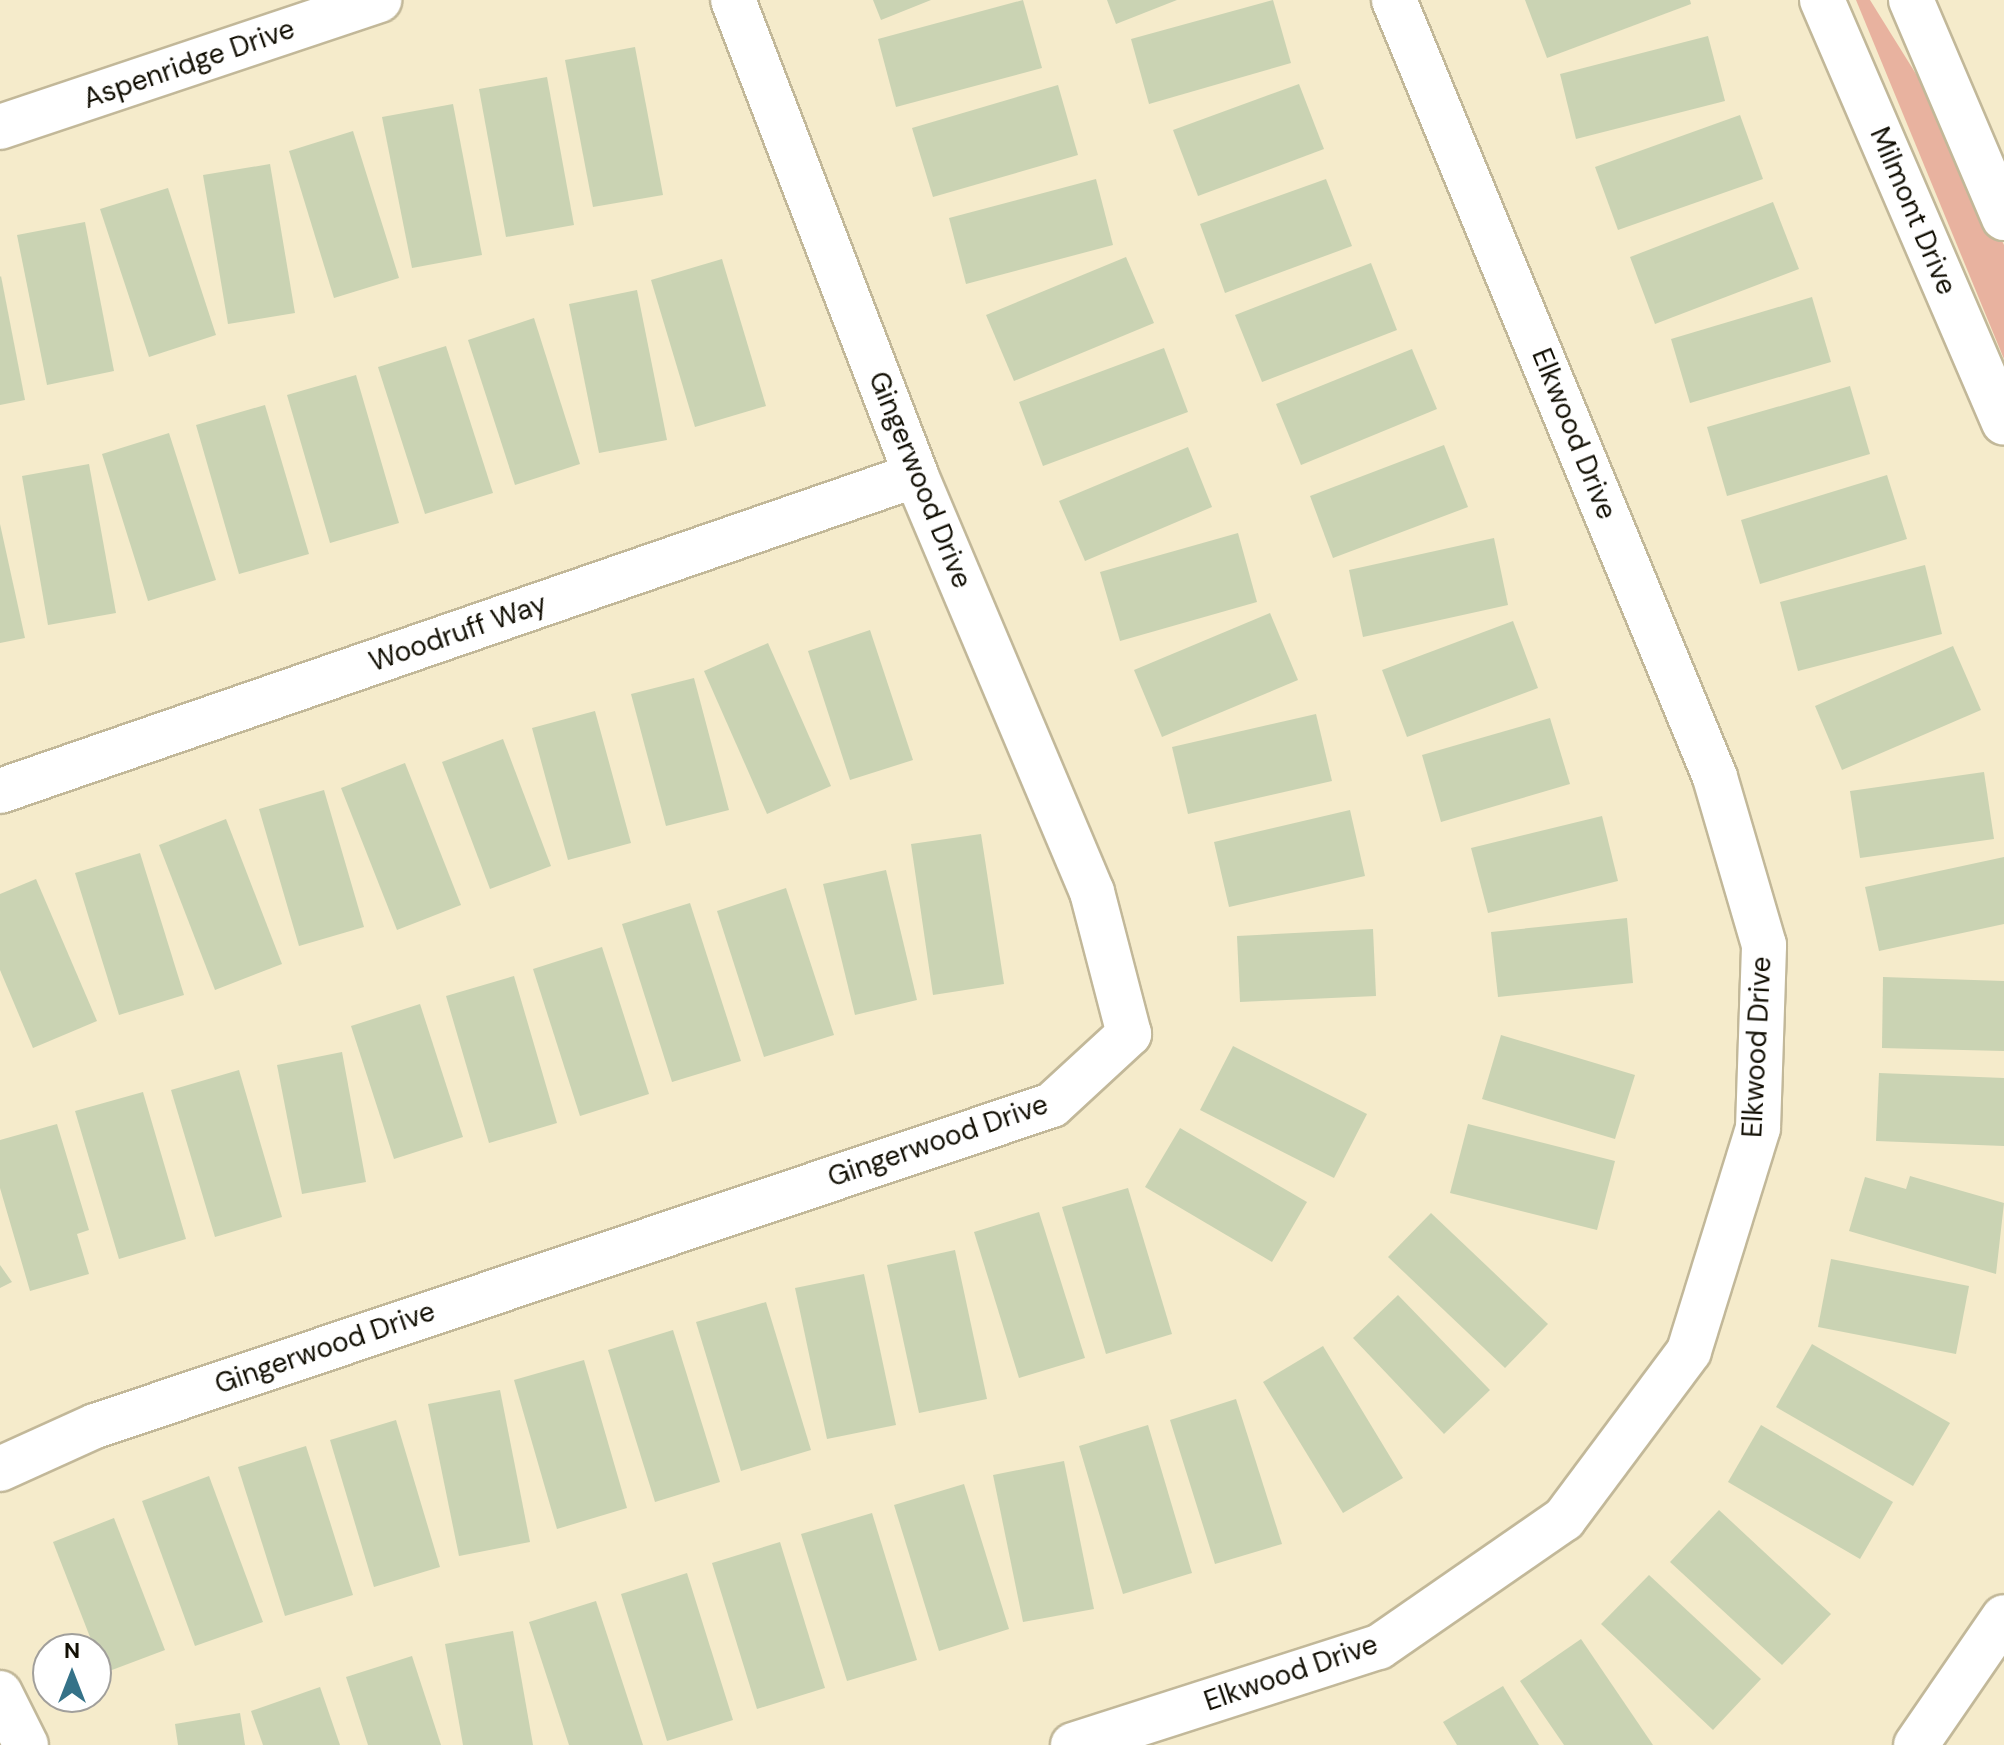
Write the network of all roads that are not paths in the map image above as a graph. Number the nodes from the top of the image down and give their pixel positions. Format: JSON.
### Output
{"nodes":[{"id":1,"x":379,"y":0,"type":"edge"},
{"id":2,"x":733,"y":0,"type":"edge"},
{"id":3,"x":1394,"y":0,"type":"edge"},
{"id":4,"x":1822,"y":0,"type":"edge"},
{"id":5,"x":1911,"y":0,"type":"edge"},
{"id":6,"x":0,"y":127,"type":"edge"},
{"id":7,"x":2004,"y":218,"type":"edge"},
{"id":8,"x":2004,"y":422,"type":"edge"},
{"id":9,"x":916,"y":475,"type":"junction"},
{"id":10,"x":0,"y":791,"type":"edge"},
{"id":11,"x":0,"y":1469,"type":"edge"},
{"id":12,"x":2004,"y":1617,"type":"edge"},
{"id":13,"x":0,"y":1693,"type":"edge"},
{"id":14,"x":1919,"y":1744,"type":"edge"},
{"id":15,"x":26,"y":1745,"type":"edge"},
{"id":16,"x":1073,"y":1745,"type":"edge"}],
"edges":[{"from":1,"to":6,"type":"street","name":"Aspenridge Drive"},
{"from":2,"to":9,"type":"street","name":"Gingerwood Drive"},
{"from":3,"to":16,"type":"street","name":"Elkwood Drive"},
{"from":4,"to":8,"type":"street","name":"Milmont Drive"},
{"from":5,"to":7,"type":"street"},
{"from":9,"to":10,"type":"street","name":"Woodruff Way"},
{"from":9,"to":11,"type":"street","name":"Gingerwood Drive"},
{"from":12,"to":14,"type":"street"},
{"from":13,"to":15,"type":"street"}]}
